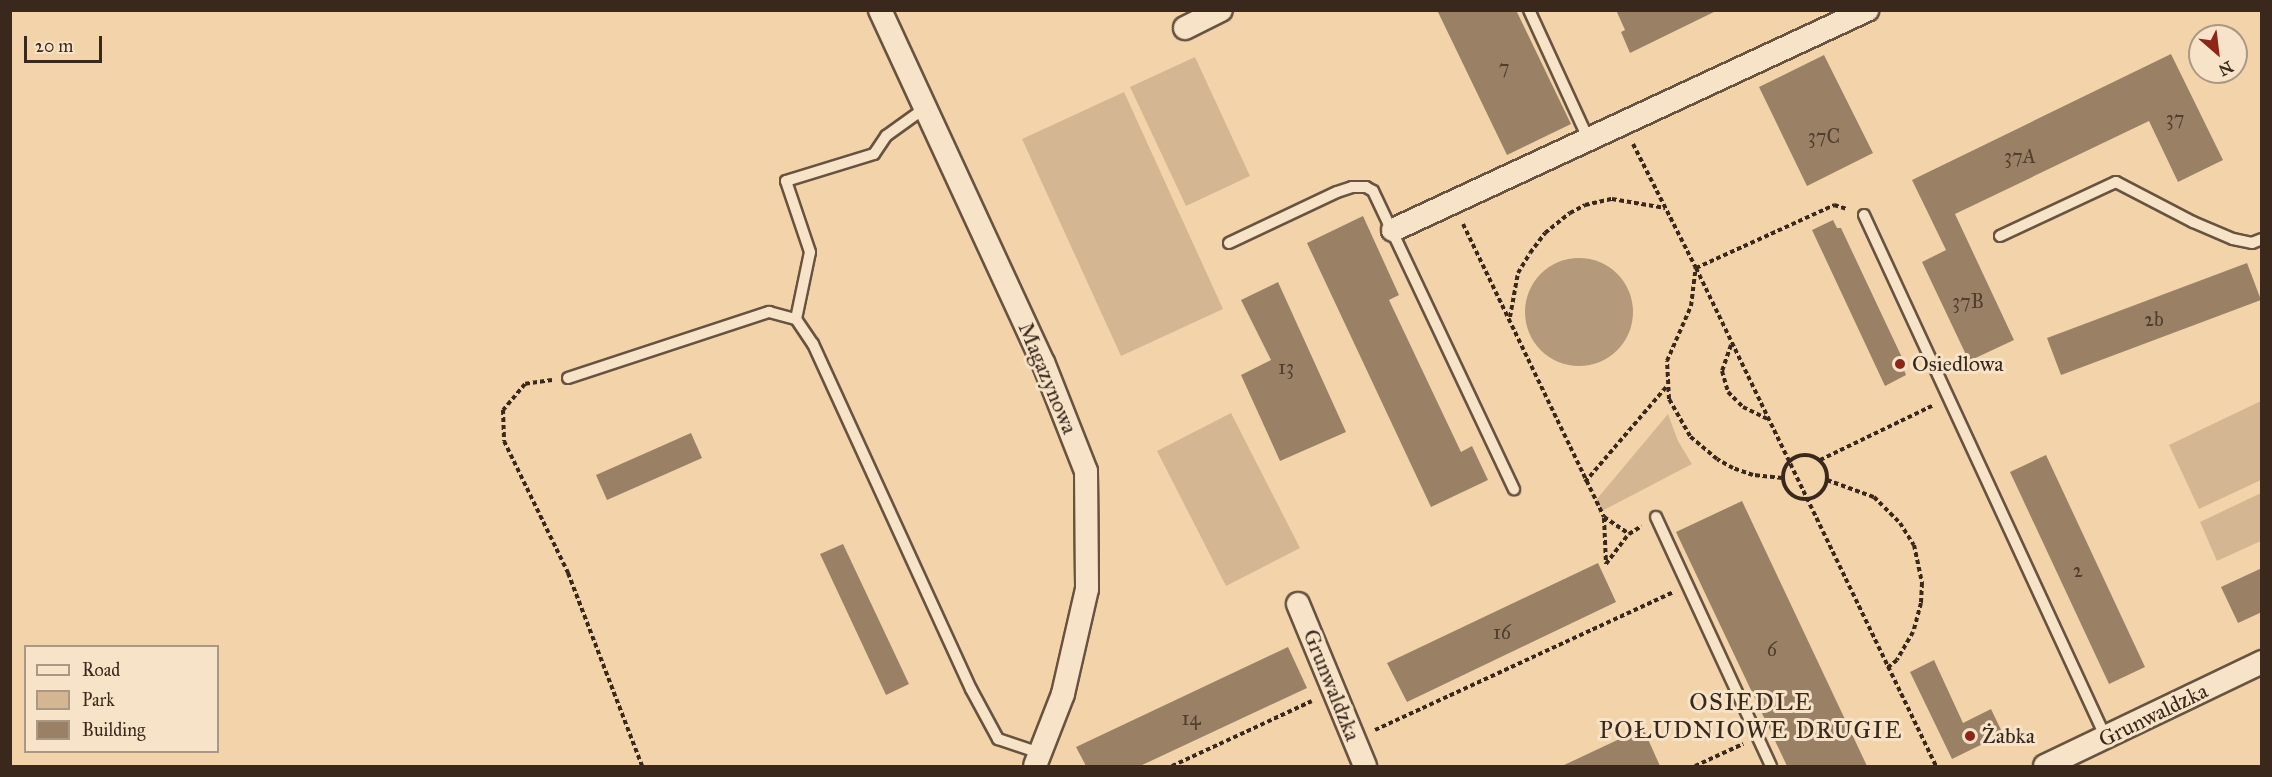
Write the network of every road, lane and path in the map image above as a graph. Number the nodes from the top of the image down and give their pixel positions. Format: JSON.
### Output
{"nodes":[{"id":1,"x":880,"y":10,"type":"edge"},
{"id":2,"x":1221,"y":10,"type":"edge"},
{"id":3,"x":1529,"y":10,"type":"edge"},
{"id":4,"x":1866,"y":10,"type":"edge"},
{"id":5,"x":1185,"y":28,"type":"dead end"},
{"id":6,"x":925,"y":108,"type":"junction"},
{"id":7,"x":1623,"y":123,"type":"junction"},
{"id":8,"x":1588,"y":138,"type":"junction"},
{"id":9,"x":1452,"y":202,"type":"junction"},
{"id":10,"x":1666,"y":209,"type":"junction"},
{"id":11,"x":1864,"y":214,"type":"joint"},
{"id":12,"x":1393,"y":230,"type":"junction"},
{"id":13,"x":2000,"y":236,"type":"dead end"},
{"id":14,"x":2262,"y":239,"type":"edge"},
{"id":15,"x":1229,"y":243,"type":"dead end"},
{"id":16,"x":1696,"y":268,"type":"junction"},
{"id":17,"x":1509,"y":317,"type":"junction"},
{"id":18,"x":795,"y":319,"type":"junction"},
{"id":19,"x":1731,"y":345,"type":"junction"},
{"id":20,"x":568,"y":378,"type":"joint"},
{"id":21,"x":1667,"y":385,"type":"junction"},
{"id":22,"x":1951,"y":397,"type":"junction"},
{"id":23,"x":1769,"y":420,"type":"junction"},
{"id":24,"x":1820,"y":460,"type":"junction"},
{"id":25,"x":1789,"y":461,"type":"junction"},
{"id":26,"x":1782,"y":478,"type":"junction"},
{"id":27,"x":1827,"y":480,"type":"junction"},
{"id":28,"x":1586,"y":482,"type":"junction"},
{"id":29,"x":1514,"y":489,"type":"dead end"},
{"id":30,"x":1807,"y":499,"type":"junction"},
{"id":31,"x":1604,"y":517,"type":"junction"},
{"id":32,"x":1656,"y":517,"type":"joint"},
{"id":33,"x":1629,"y":534,"type":"junction"},
{"id":34,"x":1688,"y":585,"type":"junction"},
{"id":35,"x":1298,"y":604,"type":"dead end"},
{"id":36,"x":2262,"y":662,"type":"edge"},
{"id":37,"x":1887,"y":668,"type":"junction"},
{"id":38,"x":1334,"y":691,"type":"junction"},
{"id":39,"x":1757,"y":737,"type":"junction"},
{"id":40,"x":2106,"y":738,"type":"junction"},
{"id":41,"x":1354,"y":739,"type":"junction"},
{"id":42,"x":1037,"y":760,"type":"edge"},
{"id":43,"x":642,"y":766,"type":"edge"},
{"id":44,"x":1172,"y":766,"type":"edge"},
{"id":45,"x":1365,"y":766,"type":"edge"},
{"id":46,"x":1695,"y":766,"type":"edge"},
{"id":47,"x":1771,"y":766,"type":"edge"},
{"id":48,"x":1936,"y":766,"type":"edge"},
{"id":49,"x":2045,"y":766,"type":"edge"}],
"edges":[{"from":1,"to":6,"type":"street","name":"Magazynowa"},
{"from":2,"to":5,"type":"street"},
{"from":3,"to":8,"type":"lane"},
{"from":4,"to":7,"type":"street"},
{"from":6,"to":18,"type":"lane"},
{"from":6,"to":42,"type":"street","name":"Magazynowa"},
{"from":7,"to":8,"type":"street"},
{"from":7,"to":10,"type":"path"},
{"from":8,"to":9,"type":"street"},
{"from":9,"to":12,"type":"street"},
{"from":9,"to":17,"type":"path"},
{"from":10,"to":16,"type":"path"},
{"from":10,"to":17,"type":"path"},
{"from":11,"to":16,"type":"path"},
{"from":11,"to":22,"type":"lane"},
{"from":12,"to":15,"type":"lane"},
{"from":12,"to":29,"type":"lane"},
{"from":13,"to":14,"type":"lane"},
{"from":16,"to":19,"type":"path"},
{"from":16,"to":21,"type":"path"},
{"from":17,"to":28,"type":"path"},
{"from":18,"to":20,"type":"lane"},
{"from":18,"to":42,"type":"lane"},
{"from":19,"to":23,"type":"path"},
{"from":19,"to":23,"type":"path"},
{"from":20,"to":43,"type":"path"},
{"from":21,"to":26,"type":"path"},
{"from":21,"to":28,"type":"path"},
{"from":22,"to":24,"type":"path"},
{"from":22,"to":40,"type":"lane"},
{"from":23,"to":25,"type":"path"},
{"from":24,"to":25,"type":"path"},
{"from":24,"to":27,"type":"path"},
{"from":25,"to":26,"type":"path"},
{"from":25,"to":30,"type":"path"},
{"from":26,"to":30,"type":"path"},
{"from":27,"to":30,"type":"path"},
{"from":27,"to":37,"type":"path"},
{"from":28,"to":31,"type":"path"},
{"from":30,"to":37,"type":"path"},
{"from":31,"to":33,"type":"path"},
{"from":31,"to":33,"type":"path"},
{"from":32,"to":33,"type":"path"},
{"from":32,"to":34,"type":"lane"},
{"from":34,"to":39,"type":"lane"},
{"from":34,"to":41,"type":"path"},
{"from":35,"to":38,"type":"street","name":"Grunwaldzka"},
{"from":36,"to":40,"type":"street","name":"Grunwaldzka"},
{"from":37,"to":48,"type":"path"},
{"from":38,"to":41,"type":"street","name":"Grunwaldzka"},
{"from":38,"to":44,"type":"path"},
{"from":39,"to":46,"type":"path"},
{"from":39,"to":47,"type":"lane"},
{"from":40,"to":49,"type":"street","name":"Grunwaldzka"},
{"from":41,"to":45,"type":"street","name":"Grunwaldzka"}]}
